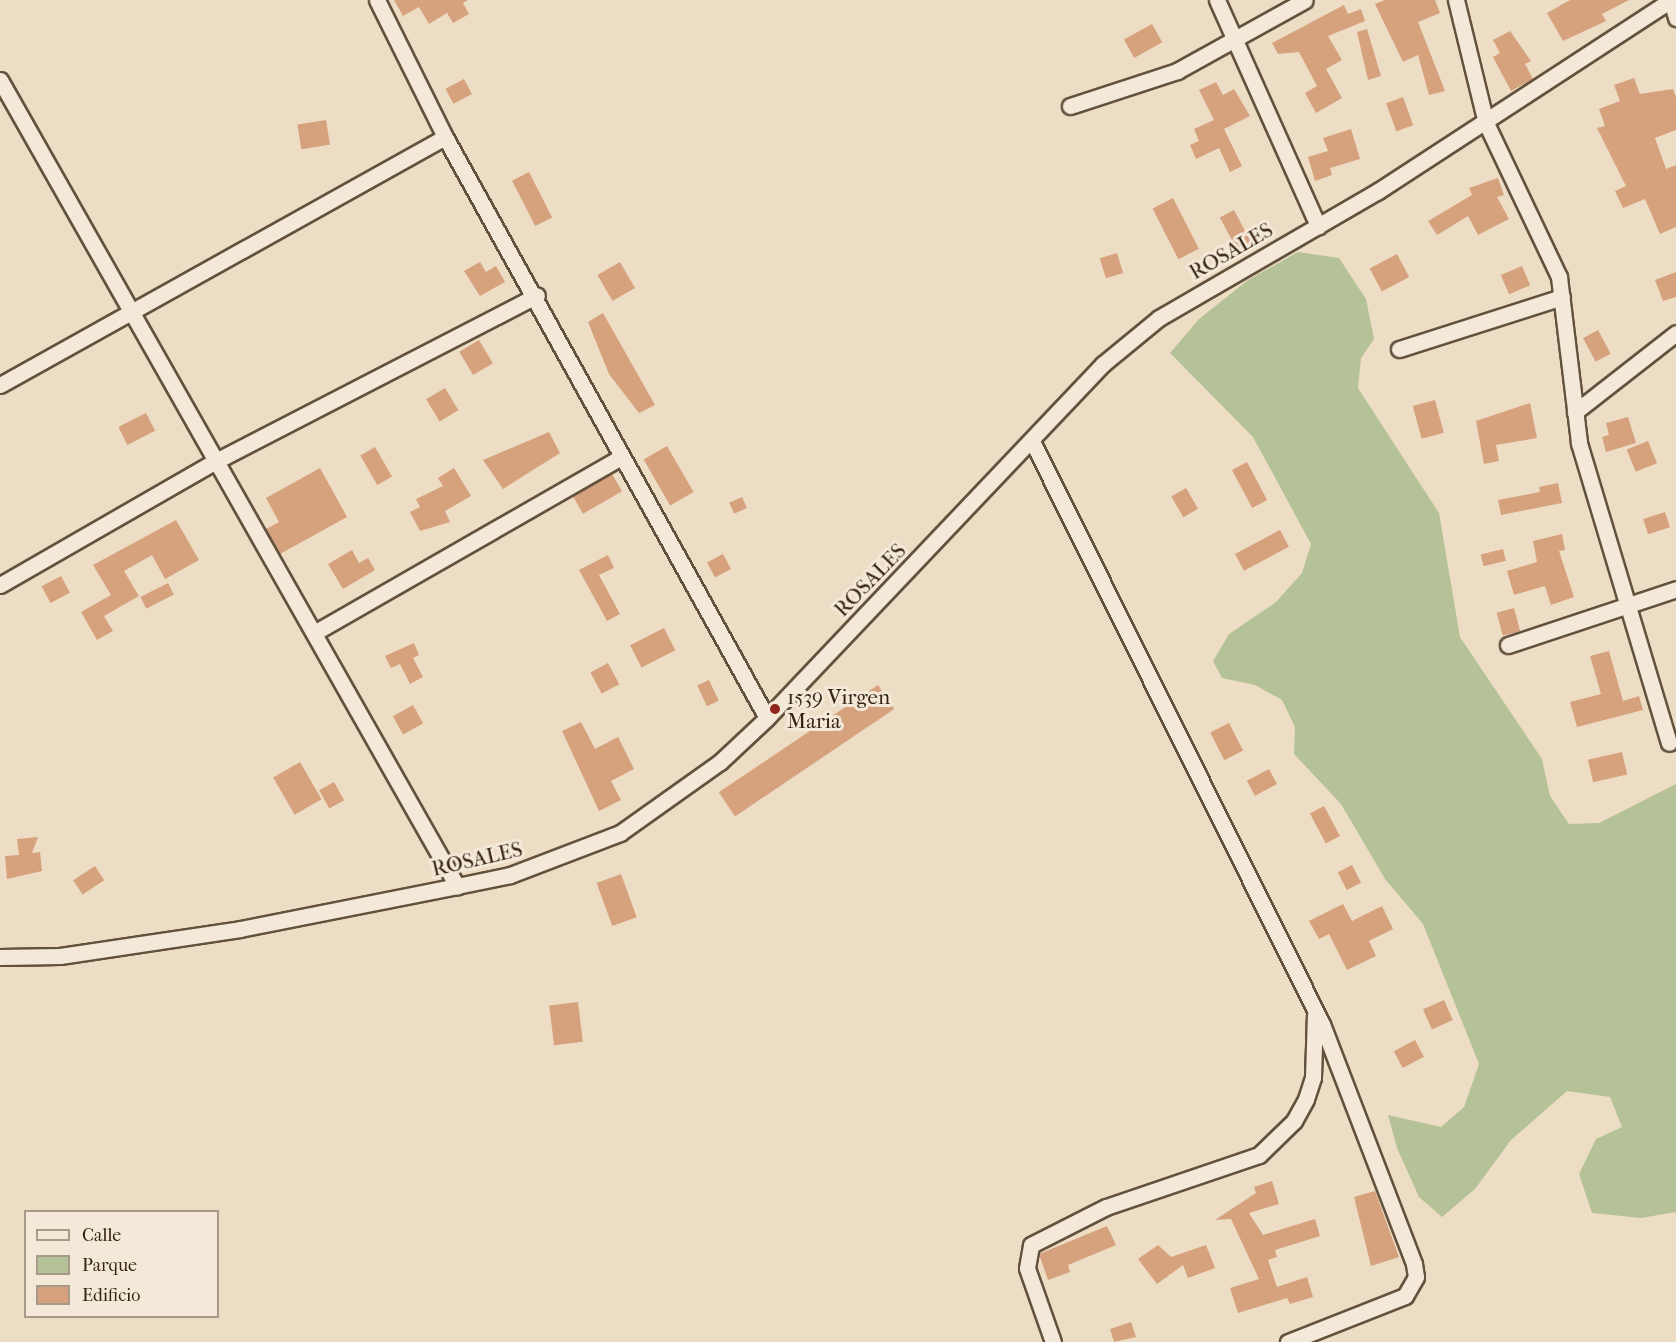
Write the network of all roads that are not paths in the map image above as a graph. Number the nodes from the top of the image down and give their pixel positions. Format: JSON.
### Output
{"nodes":[{"id":1,"x":377,"y":0,"type":"edge"},
{"id":2,"x":1217,"y":0,"type":"edge"},
{"id":3,"x":1305,"y":0,"type":"edge"},
{"id":4,"x":1455,"y":0,"type":"edge"},
{"id":5,"x":1671,"y":0,"type":"edge"},
{"id":6,"x":1676,"y":18,"type":"edge"},
{"id":7,"x":1237,"y":38,"type":"junction"},
{"id":8,"x":0,"y":80,"type":"edge"},
{"id":9,"x":1070,"y":106,"type":"dead end"},
{"id":10,"x":1486,"y":123,"type":"junction"},
{"id":11,"x":445,"y":137,"type":"junction"},
{"id":12,"x":1318,"y":226,"type":"junction"},
{"id":13,"x":537,"y":295,"type":"junction"},
{"id":14,"x":1562,"y":297,"type":"junction"},
{"id":15,"x":131,"y":312,"type":"junction"},
{"id":16,"x":1676,"y":333,"type":"edge"},
{"id":17,"x":1399,"y":349,"type":"dead end"},
{"id":18,"x":0,"y":385,"type":"edge"},
{"id":19,"x":1575,"y":412,"type":"junction"},
{"id":20,"x":1032,"y":441,"type":"junction"},
{"id":21,"x":621,"y":457,"type":"junction"},
{"id":22,"x":216,"y":461,"type":"junction"},
{"id":23,"x":0,"y":585,"type":"edge"},
{"id":24,"x":1676,"y":589,"type":"edge"},
{"id":25,"x":1628,"y":607,"type":"junction"},
{"id":26,"x":314,"y":633,"type":"junction"},
{"id":27,"x":1508,"y":645,"type":"dead end"},
{"id":28,"x":767,"y":718,"type":"junction"},
{"id":29,"x":1669,"y":743,"type":"dead end"},
{"id":30,"x":457,"y":886,"type":"junction"},
{"id":31,"x":0,"y":957,"type":"edge"},
{"id":32,"x":1314,"y":1009,"type":"junction"},
{"id":33,"x":1053,"y":1342,"type":"edge"},
{"id":34,"x":1288,"y":1342,"type":"edge"}],
"edges":[{"from":1,"to":11,"type":"street"},
{"from":2,"to":7,"type":"street"},
{"from":3,"to":7,"type":"street"},
{"from":4,"to":10,"type":"street"},
{"from":5,"to":6,"type":"street"},
{"from":5,"to":10,"type":"street","name":"ROSALES"},
{"from":7,"to":9,"type":"street"},
{"from":7,"to":12,"type":"street"},
{"from":8,"to":15,"type":"street"},
{"from":10,"to":12,"type":"street","name":"ROSALES"},
{"from":10,"to":14,"type":"street"},
{"from":11,"to":13,"type":"street"},
{"from":11,"to":15,"type":"street"},
{"from":12,"to":20,"type":"street","name":"ROSALES"},
{"from":13,"to":21,"type":"street"},
{"from":13,"to":22,"type":"street"},
{"from":14,"to":17,"type":"street"},
{"from":14,"to":19,"type":"street"},
{"from":15,"to":18,"type":"street"},
{"from":15,"to":22,"type":"street"},
{"from":16,"to":19,"type":"street"},
{"from":19,"to":25,"type":"street"},
{"from":20,"to":28,"type":"street","name":"ROSALES"},
{"from":20,"to":32,"type":"street"},
{"from":21,"to":26,"type":"street"},
{"from":21,"to":28,"type":"street"},
{"from":22,"to":23,"type":"street"},
{"from":22,"to":26,"type":"street"},
{"from":24,"to":25,"type":"street"},
{"from":25,"to":27,"type":"street"},
{"from":25,"to":29,"type":"street"},
{"from":26,"to":30,"type":"street"},
{"from":28,"to":30,"type":"street","name":"ROSALES"},
{"from":30,"to":31,"type":"street","name":"ROSALES"},
{"from":32,"to":33,"type":"street"},
{"from":32,"to":34,"type":"street"}]}
